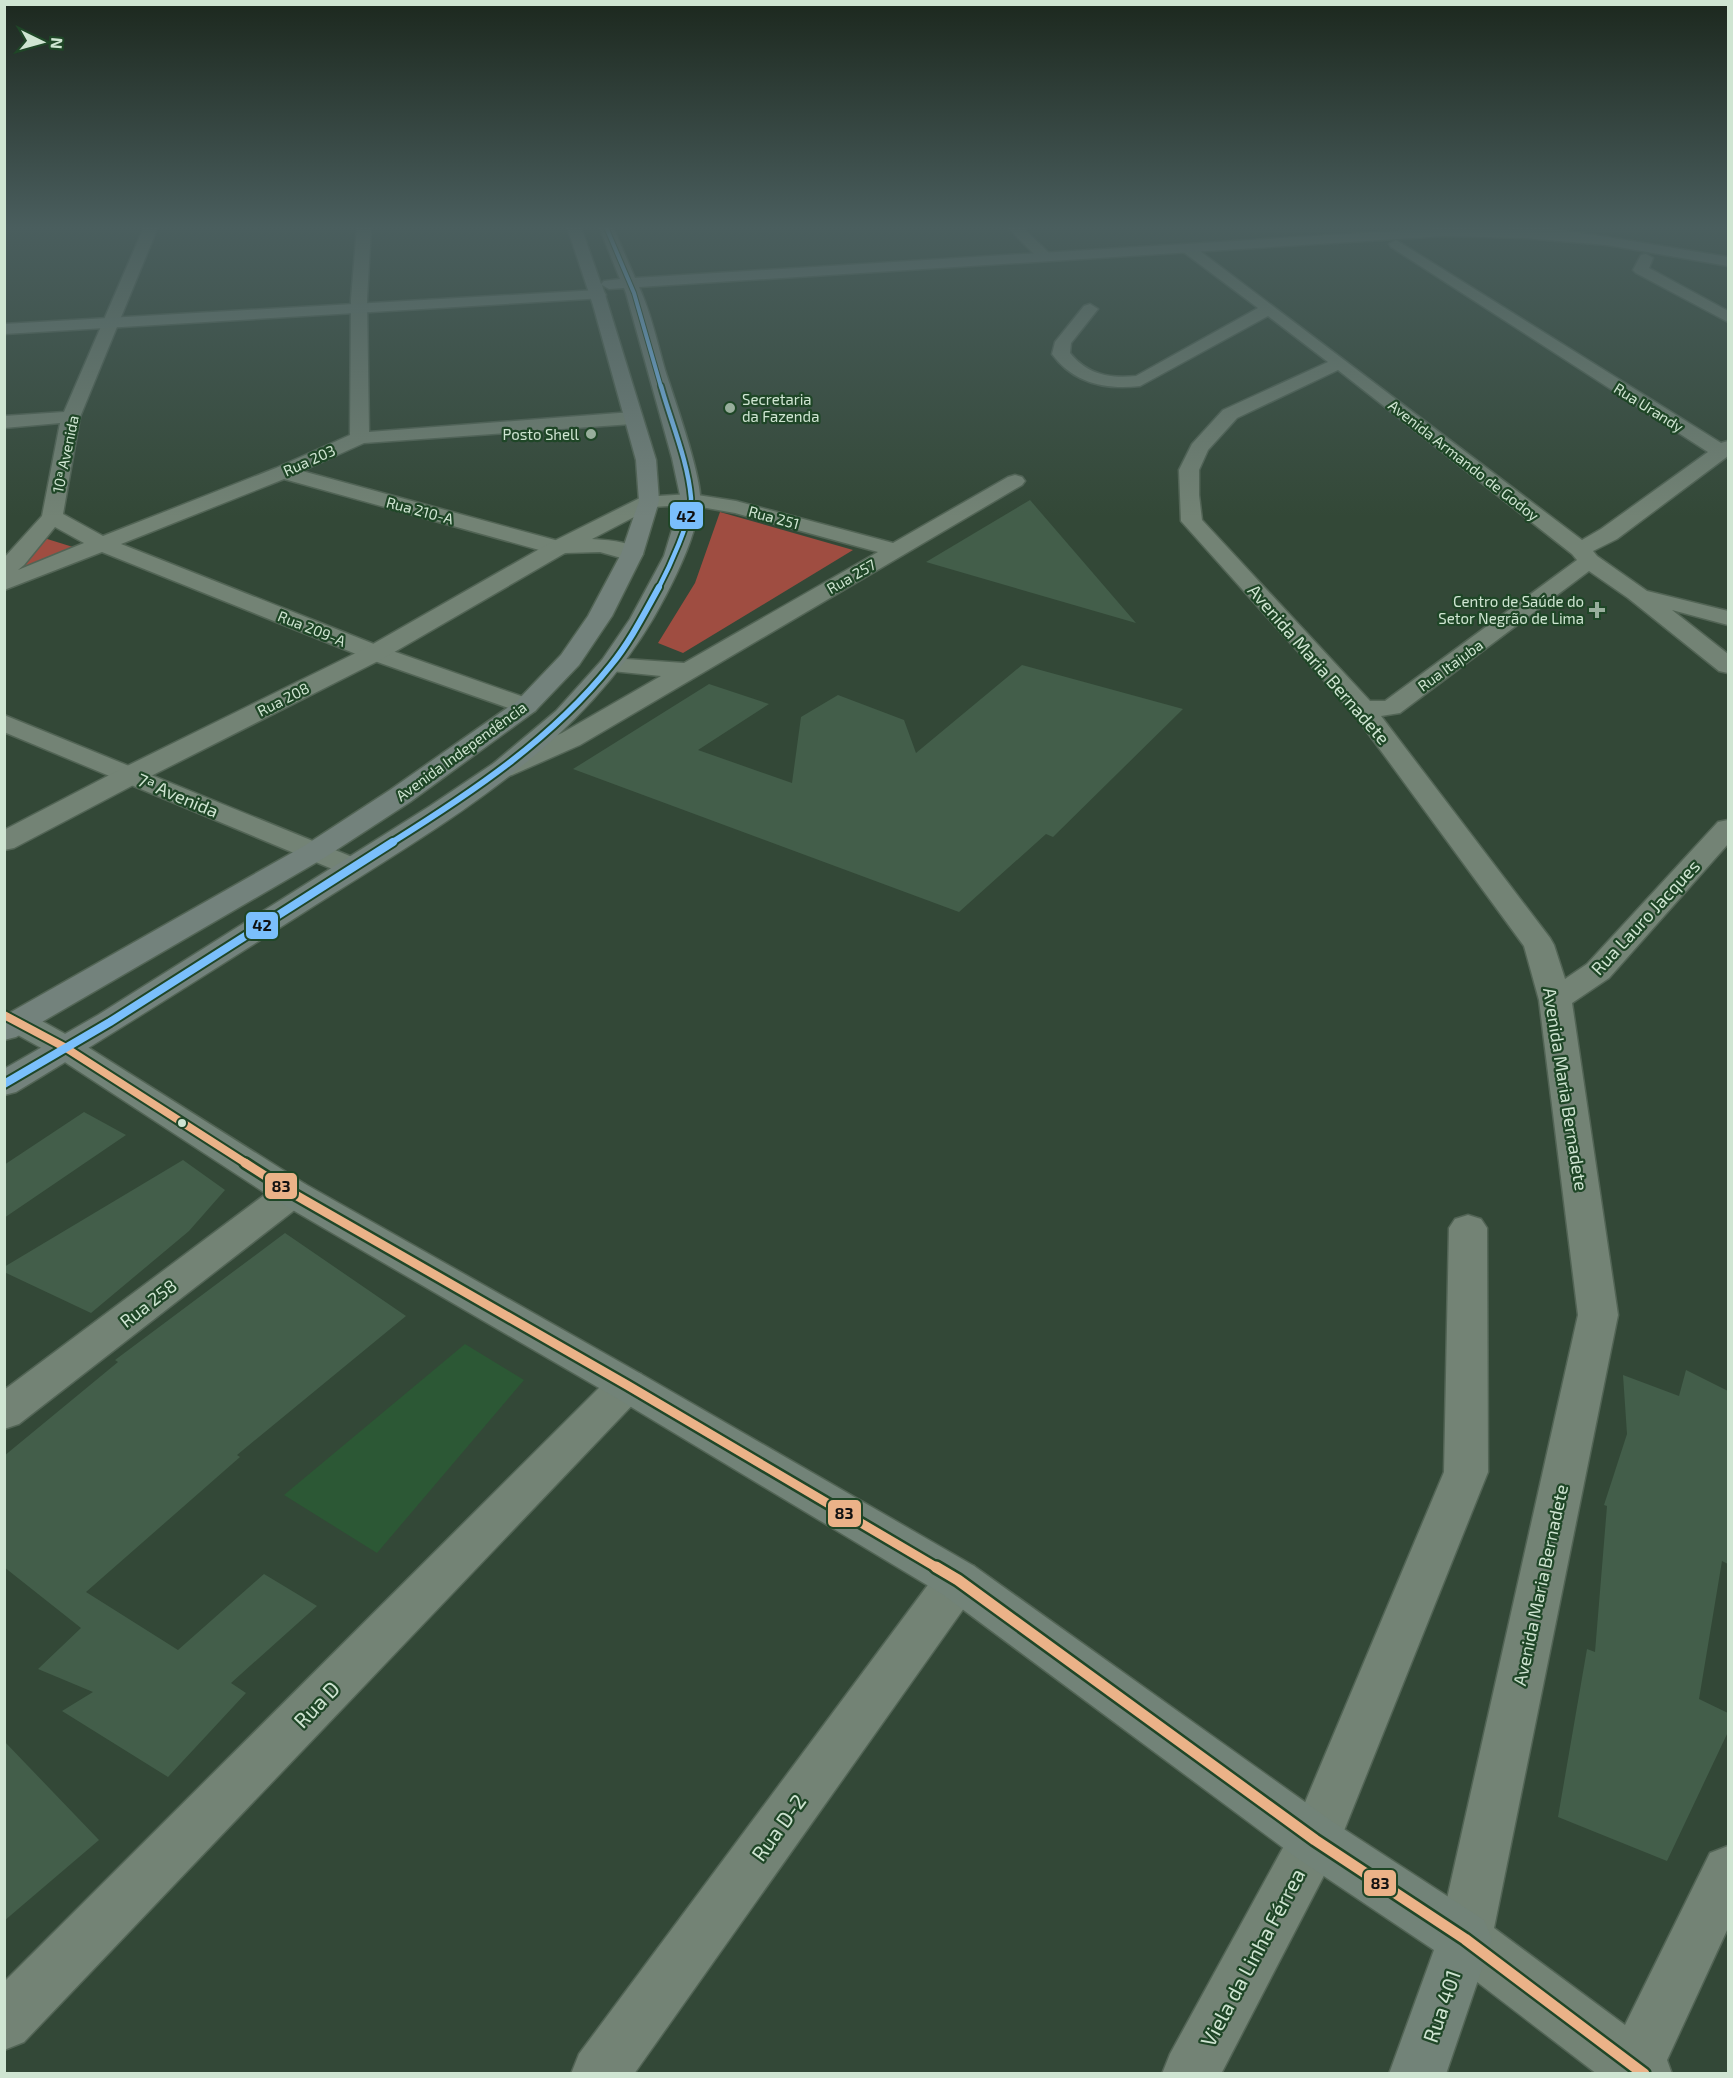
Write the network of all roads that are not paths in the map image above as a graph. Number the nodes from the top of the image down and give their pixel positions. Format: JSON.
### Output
{"nodes":[{"id":1,"x":54,"y":324,"type":"edge"},
{"id":2,"x":110,"y":324,"type":"edge"},
{"id":3,"x":359,"y":324,"type":"edge"},
{"id":4,"x":605,"y":324,"type":"edge"},
{"id":5,"x":643,"y":324,"type":"edge"},
{"id":6,"x":1077,"y":324,"type":"edge"},
{"id":7,"x":1241,"y":324,"type":"edge"},
{"id":8,"x":1288,"y":324,"type":"edge"},
{"id":9,"x":1524,"y":324,"type":"edge"},
{"id":10,"x":4,"y":329,"type":"edge"},
{"id":11,"x":1340,"y":363,"type":"junction"},
{"id":12,"x":71,"y":417,"type":"junction"},
{"id":13,"x":632,"y":418,"type":"junction"},
{"id":14,"x":4,"y":422,"type":"edge"},
{"id":15,"x":360,"y":438,"type":"junction"},
{"id":16,"x":1725,"y":449,"type":"edge"},
{"id":17,"x":283,"y":472,"type":"junction"},
{"id":18,"x":1015,"y":481,"type":"dead end"},
{"id":19,"x":691,"y":500,"type":"junction"},
{"id":20,"x":649,"y":501,"type":"junction"},
{"id":21,"x":52,"y":517,"type":"junction"},
{"id":22,"x":101,"y":544,"type":"junction"},
{"id":23,"x":558,"y":548,"type":"junction"},
{"id":24,"x":896,"y":550,"type":"junction"},
{"id":25,"x":632,"y":554,"type":"junction"},
{"id":26,"x":1585,"y":555,"type":"junction"},
{"id":27,"x":4,"y":570,"type":"edge"},
{"id":28,"x":4,"y":584,"type":"edge"},
{"id":29,"x":1636,"y":594,"type":"junction"},
{"id":30,"x":1728,"y":618,"type":"edge"},
{"id":31,"x":375,"y":653,"type":"junction"},
{"id":32,"x":611,"y":665,"type":"junction"},
{"id":33,"x":1728,"y":666,"type":"edge"},
{"id":34,"x":687,"y":671,"type":"junction"},
{"id":35,"x":525,"y":706,"type":"junction"},
{"id":36,"x":1363,"y":708,"type":"junction"},
{"id":37,"x":4,"y":723,"type":"edge"},
{"id":38,"x":503,"y":769,"type":"junction"},
{"id":39,"x":131,"y":775,"type":"junction"},
{"id":40,"x":400,"y":796,"type":"junction"},
{"id":41,"x":440,"y":812,"type":"junction"},
{"id":42,"x":1728,"y":828,"type":"edge"},
{"id":43,"x":4,"y":842,"type":"edge"},
{"id":44,"x":314,"y":852,"type":"junction"},
{"id":45,"x":352,"y":867,"type":"junction"},
{"id":46,"x":1555,"y":1000,"type":"junction"},
{"id":47,"x":9,"y":1022,"type":"edge"},
{"id":48,"x":66,"y":1048,"type":"junction"},
{"id":49,"x":4,"y":1084,"type":"edge"},
{"id":50,"x":292,"y":1192,"type":"junction"},
{"id":51,"x":1468,"y":1228,"type":"dead end"},
{"id":52,"x":627,"y":1385,"type":"junction"},
{"id":53,"x":4,"y":1413,"type":"edge"},
{"id":54,"x":958,"y":1580,"type":"junction"},
{"id":55,"x":1315,"y":1840,"type":"junction"},
{"id":56,"x":1728,"y":1871,"type":"edge"},
{"id":57,"x":1465,"y":1939,"type":"junction"},
{"id":58,"x":4,"y":2022,"type":"edge"},
{"id":59,"x":1639,"y":2070,"type":"edge"},
{"id":60,"x":599,"y":2073,"type":"edge"},
{"id":61,"x":1190,"y":2073,"type":"edge"},
{"id":62,"x":1417,"y":2073,"type":"edge"}],
"edges":[{"from":1,"to":10,"type":"main road"},
{"from":2,"to":12,"type":"street","name":"10ª Avenida"},
{"from":3,"to":15,"type":"street"},
{"from":4,"to":13,"type":"main road","name":"Avenida Independência"},
{"from":5,"to":19,"type":"main road","name":"Avenida Independência"},
{"from":6,"to":7,"type":"street"},
{"from":8,"to":11,"type":"street","name":"Avenida Armando de Godoy"},
{"from":9,"to":16,"type":"street","name":"Rua Urandy"},
{"from":11,"to":26,"type":"street","name":"Avenida Armando de Godoy"},
{"from":11,"to":36,"type":"street","name":"Avenida Maria Bernadete"},
{"from":12,"to":14,"type":"street"},
{"from":12,"to":21,"type":"street","name":"10ª Avenida"},
{"from":13,"to":15,"type":"street","name":"Rua 203"},
{"from":13,"to":20,"type":"main road","name":"Avenida Independência"},
{"from":15,"to":17,"type":"street","name":"Rua 203"},
{"from":16,"to":26,"type":"street","name":"Rua Itajuba"},
{"from":17,"to":22,"type":"street","name":"Rua 203"},
{"from":17,"to":23,"type":"street","name":"Rua 210-A"},
{"from":18,"to":24,"type":"street","name":"Rua 257"},
{"from":19,"to":20,"type":"street","name":"Rua 251"},
{"from":19,"to":24,"type":"street","name":"Rua 251"},
{"from":19,"to":32,"type":"main road","name":"Avenida Independência"},
{"from":20,"to":23,"type":"street","name":"Rua 208"},
{"from":20,"to":25,"type":"main road","name":"Avenida Independência"},
{"from":21,"to":22,"type":"street","name":"10ª Avenida"},
{"from":21,"to":27,"type":"street","name":"10ª Avenida"},
{"from":22,"to":28,"type":"street","name":"Rua 203"},
{"from":22,"to":31,"type":"street","name":"Rua 209-A"},
{"from":23,"to":25,"type":"street","name":"Rua 208"},
{"from":23,"to":31,"type":"street","name":"Rua 208"},
{"from":24,"to":34,"type":"street","name":"Rua 257"},
{"from":25,"to":35,"type":"main road","name":"Avenida Independência"},
{"from":26,"to":29,"type":"street","name":"Avenida Armando de Godoy"},
{"from":26,"to":36,"type":"street","name":"Rua Itajuba"},
{"from":29,"to":30,"type":"street"},
{"from":29,"to":33,"type":"street","name":"Avenida Armando de Godoy"},
{"from":31,"to":35,"type":"street","name":"Rua 209-A"},
{"from":31,"to":39,"type":"street","name":"Rua 208"},
{"from":32,"to":34,"type":"street"},
{"from":32,"to":38,"type":"main road","name":"Avenida Independência"},
{"from":34,"to":38,"type":"street","name":"Rua 257"},
{"from":35,"to":40,"type":"main road","name":"Avenida Independência"},
{"from":36,"to":46,"type":"street","name":"Avenida Maria Bernadete"},
{"from":37,"to":39,"type":"street","name":"7ª Avenida"},
{"from":38,"to":41,"type":"main road","name":"Avenida Independência"},
{"from":39,"to":43,"type":"street","name":"Rua 208"},
{"from":39,"to":44,"type":"street","name":"7ª Avenida"},
{"from":40,"to":41,"type":"main road"},
{"from":40,"to":44,"type":"main road","name":"Avenida Independência"},
{"from":41,"to":45,"type":"main road","name":"Avenida Independência"},
{"from":42,"to":46,"type":"street","name":"Rua Lauro Jacques"},
{"from":44,"to":45,"type":"street","name":"7ª Avenida"},
{"from":44,"to":47,"type":"main road","name":"Avenida Independência"},
{"from":45,"to":48,"type":"main road","name":"Avenida Independência"},
{"from":46,"to":57,"type":"street","name":"Avenida Maria Bernadete"},
{"from":47,"to":48,"type":"main road"},
{"from":48,"to":49,"type":"main road","name":"Avenida Independência"},
{"from":48,"to":50,"type":"main road"},
{"from":50,"to":52,"type":"main road"},
{"from":50,"to":53,"type":"street","name":"Rua 258"},
{"from":51,"to":55,"type":"street","name":"Viela da Linha Férrea"},
{"from":52,"to":54,"type":"main road"},
{"from":52,"to":58,"type":"street","name":"Rua D"},
{"from":54,"to":55,"type":"main road"},
{"from":54,"to":60,"type":"street","name":"Rua D-2"},
{"from":55,"to":57,"type":"main road"},
{"from":55,"to":61,"type":"street","name":"Viela da Linha Férrea"},
{"from":56,"to":59,"type":"street"},
{"from":57,"to":59,"type":"street"},
{"from":57,"to":62,"type":"main road","name":"Rua 401"}]}
